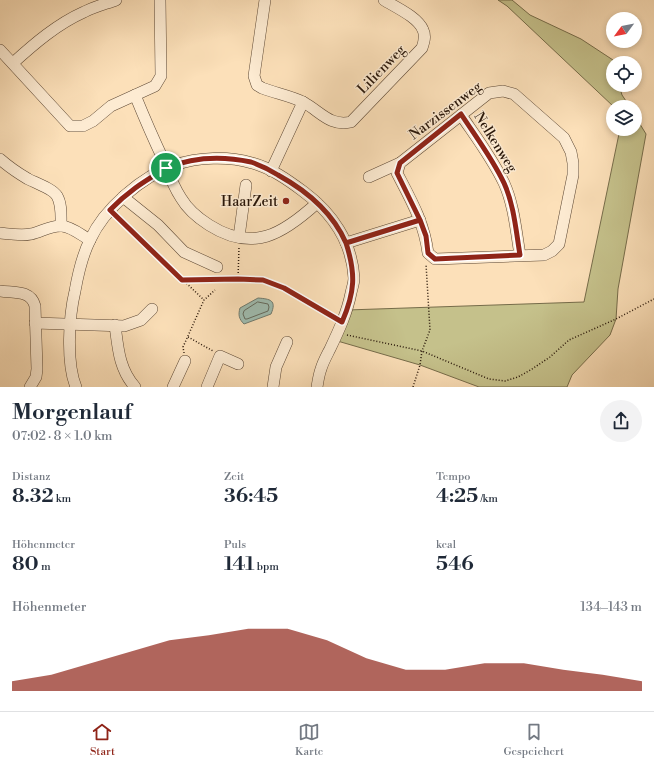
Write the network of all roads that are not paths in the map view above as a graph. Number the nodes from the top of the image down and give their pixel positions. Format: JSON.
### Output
{"nodes":[{"id":1,"x":116,"y":0,"type":"edge"},
{"id":2,"x":160,"y":0,"type":"edge"},
{"id":3,"x":265,"y":0,"type":"edge"},
{"id":4,"x":384,"y":0,"type":"edge"},
{"id":5,"x":0,"y":50,"type":"edge"},
{"id":6,"x":13,"y":63,"type":"junction"},
{"id":7,"x":135,"y":95,"type":"junction"},
{"id":8,"x":303,"y":102,"type":"junction"},
{"id":9,"x":461,"y":114,"type":"junction"},
{"id":10,"x":0,"y":160,"type":"edge"},
{"id":11,"x":400,"y":163,"type":"junction"},
{"id":12,"x":166,"y":168,"type":"junction"},
{"id":13,"x":270,"y":171,"type":"junction"},
{"id":14,"x":369,"y":178,"type":"dead end"},
{"id":15,"x":246,"y":185,"type":"dead end"},
{"id":16,"x":123,"y":196,"type":"junction"},
{"id":17,"x":317,"y":203,"type":"junction"},
{"id":18,"x":420,"y":220,"type":"junction"},
{"id":19,"x":61,"y":226,"type":"junction"},
{"id":20,"x":0,"y":233,"type":"edge"},
{"id":21,"x":239,"y":237,"type":"junction"},
{"id":22,"x":90,"y":240,"type":"junction"},
{"id":23,"x":346,"y":243,"type":"junction"},
{"id":24,"x":520,"y":255,"type":"junction"},
{"id":25,"x":217,"y":267,"type":"dead end"},
{"id":26,"x":0,"y":291,"type":"edge"},
{"id":27,"x":152,"y":309,"type":"dead end"},
{"id":28,"x":36,"y":323,"type":"junction"},
{"id":29,"x":70,"y":324,"type":"junction"},
{"id":30,"x":116,"y":325,"type":"junction"},
{"id":31,"x":286,"y":342,"type":"dead end"},
{"id":32,"x":185,"y":360,"type":"road end"},
{"id":33,"x":238,"y":364,"type":"dead end"},
{"id":34,"x":30,"y":387,"type":"edge"},
{"id":35,"x":76,"y":387,"type":"edge"},
{"id":36,"x":135,"y":387,"type":"edge"},
{"id":37,"x":173,"y":387,"type":"edge"},
{"id":38,"x":207,"y":387,"type":"edge"},
{"id":39,"x":273,"y":387,"type":"edge"},
{"id":40,"x":317,"y":387,"type":"edge"}],
"edges":[{"from":1,"to":6,"type":"street"},
{"from":2,"to":7,"type":"street"},
{"from":3,"to":8,"type":"street","name":"Lilienweg"},
{"from":4,"to":8,"type":"street","name":"Lilienweg"},
{"from":5,"to":6,"type":"street"},
{"from":6,"to":7,"type":"street"},
{"from":7,"to":12,"type":"street"},
{"from":8,"to":13,"type":"street"},
{"from":9,"to":11,"type":"street","name":"Narzissenweg"},
{"from":9,"to":24,"type":"street","name":"Nelkenweg"},
{"from":9,"to":24,"type":"street","name":"Narzissenweg"},
{"from":10,"to":19,"type":"street"},
{"from":11,"to":14,"type":"street","name":"Narzissenweg"},
{"from":11,"to":18,"type":"street"},
{"from":12,"to":13,"type":"street"},
{"from":12,"to":16,"type":"street"},
{"from":12,"to":21,"type":"street"},
{"from":13,"to":17,"type":"street"},
{"from":15,"to":21,"type":"street"},
{"from":16,"to":22,"type":"street"},
{"from":16,"to":25,"type":"street"},
{"from":17,"to":21,"type":"street"},
{"from":17,"to":23,"type":"street"},
{"from":18,"to":23,"type":"street"},
{"from":18,"to":24,"type":"street","name":"Narzissenweg"},
{"from":19,"to":20,"type":"street"},
{"from":19,"to":22,"type":"street"},
{"from":22,"to":29,"type":"street"},
{"from":23,"to":40,"type":"street"},
{"from":26,"to":28,"type":"street"},
{"from":27,"to":30,"type":"street"},
{"from":28,"to":29,"type":"street"},
{"from":28,"to":34,"type":"street"},
{"from":29,"to":30,"type":"street"},
{"from":29,"to":35,"type":"street"},
{"from":30,"to":36,"type":"street"},
{"from":31,"to":39,"type":"street"},
{"from":32,"to":37,"type":"street"},
{"from":33,"to":38,"type":"street"}]}
